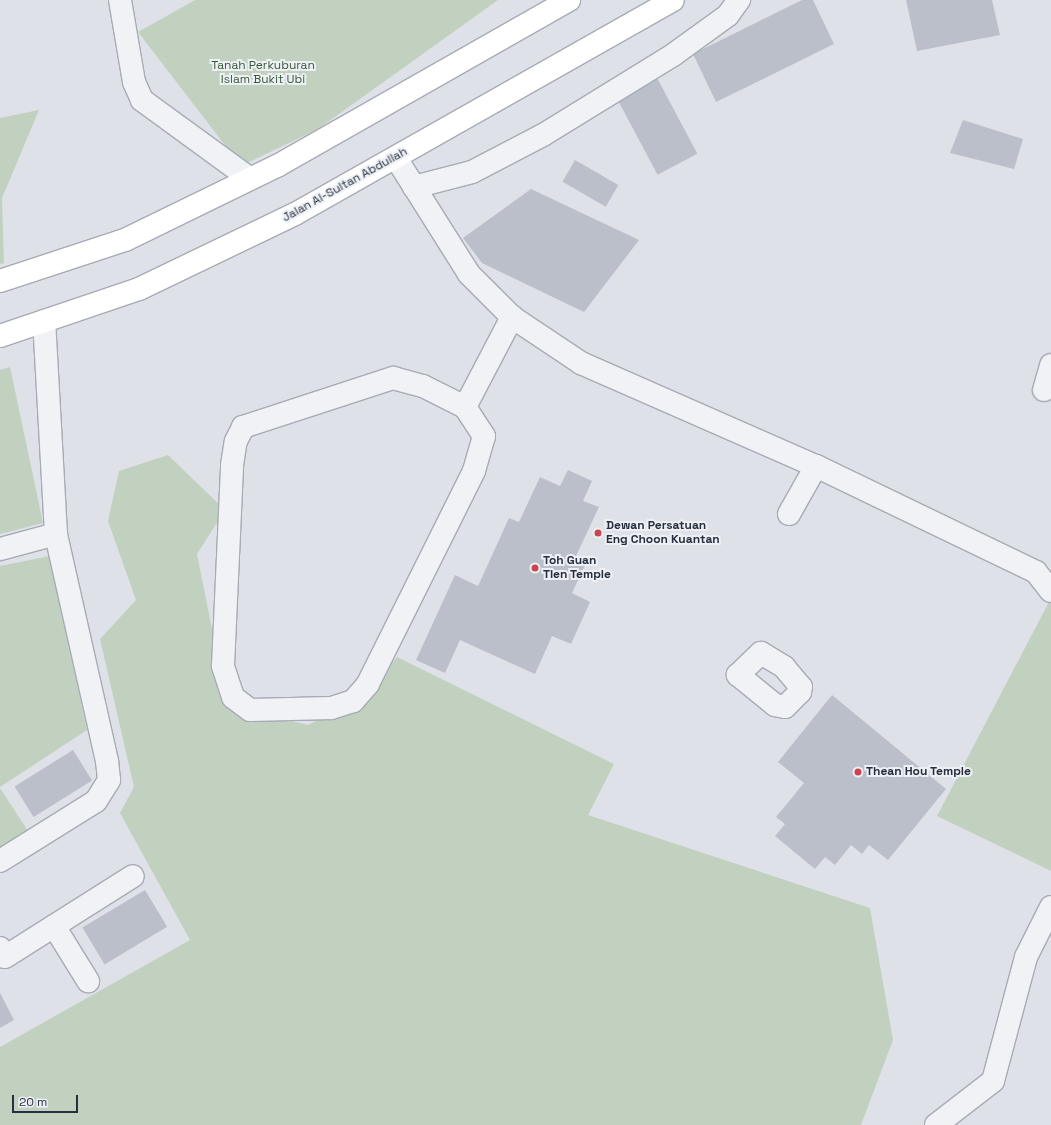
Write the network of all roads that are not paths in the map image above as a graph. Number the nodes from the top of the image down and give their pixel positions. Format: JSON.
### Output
{"nodes":[{"id":1,"x":120,"y":0,"type":"edge"},
{"id":2,"x":568,"y":0,"type":"edge"},
{"id":3,"x":673,"y":0,"type":"edge"},
{"id":4,"x":739,"y":0,"type":"edge"},
{"id":5,"x":396,"y":158,"type":"junction"},
{"id":6,"x":249,"y":178,"type":"junction"},
{"id":7,"x":414,"y":187,"type":"junction"},
{"id":8,"x":0,"y":281,"type":"edge"},
{"id":9,"x":512,"y":317,"type":"junction"},
{"id":10,"x":44,"y":321,"type":"junction"},
{"id":11,"x":0,"y":336,"type":"edge"},
{"id":12,"x":1051,"y":365,"type":"edge"},
{"id":13,"x":1044,"y":390,"type":"dead end"},
{"id":14,"x":465,"y":407,"type":"junction"},
{"id":15,"x":816,"y":466,"type":"junction"},
{"id":16,"x":789,"y":514,"type":"dead end"},
{"id":17,"x":56,"y":534,"type":"junction"},
{"id":18,"x":0,"y":548,"type":"edge"},
{"id":19,"x":1051,"y":591,"type":"edge"},
{"id":20,"x":0,"y":861,"type":"edge"},
{"id":21,"x":133,"y":876,"type":"dead end"},
{"id":22,"x":1051,"y":907,"type":"edge"},
{"id":23,"x":54,"y":926,"type":"junction"},
{"id":24,"x":2,"y":955,"type":"edge"},
{"id":25,"x":88,"y":981,"type":"dead end"},
{"id":26,"x":936,"y":1125,"type":"edge"}],
"edges":[{"from":1,"to":6,"type":"lane"},
{"from":2,"to":6,"type":"main road"},
{"from":3,"to":5,"type":"main road","name":"Jalan Al-Sultan Abdullah"},
{"from":4,"to":7,"type":"lane"},
{"from":5,"to":7,"type":"lane"},
{"from":5,"to":10,"type":"main road","name":"Jalan Al-Sultan Abdullah"},
{"from":6,"to":8,"type":"main road"},
{"from":7,"to":9,"type":"lane"},
{"from":9,"to":14,"type":"lane"},
{"from":9,"to":15,"type":"lane"},
{"from":10,"to":11,"type":"main road","name":"Jalan Al-Sultan Abdullah"},
{"from":10,"to":17,"type":"lane"},
{"from":12,"to":13,"type":"lane"},
{"from":14,"to":14,"type":"lane"},
{"from":15,"to":16,"type":"lane"},
{"from":15,"to":19,"type":"lane"},
{"from":17,"to":18,"type":"lane"},
{"from":17,"to":20,"type":"lane"},
{"from":21,"to":23,"type":"lane"},
{"from":22,"to":26,"type":"lane"},
{"from":23,"to":24,"type":"lane"},
{"from":23,"to":25,"type":"lane"}]}
